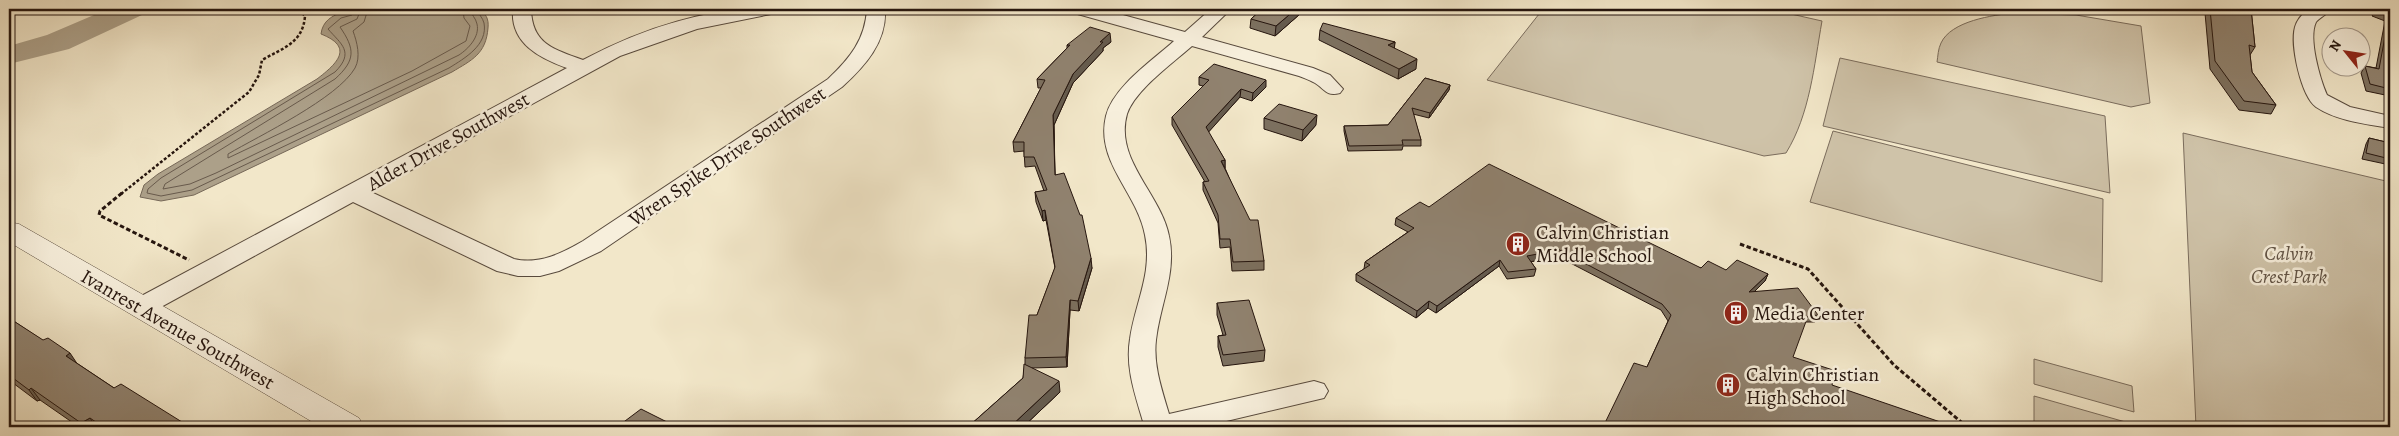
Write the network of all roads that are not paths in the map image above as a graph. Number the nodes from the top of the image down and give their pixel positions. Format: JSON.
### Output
{"nodes":[{"id":1,"x":522,"y":9,"type":"edge"},
{"id":2,"x":769,"y":9,"type":"edge"},
{"id":3,"x":876,"y":9,"type":"edge"},
{"id":4,"x":1081,"y":9,"type":"edge"},
{"id":5,"x":1222,"y":9,"type":"edge"},
{"id":6,"x":2321,"y":9,"type":"edge"},
{"id":7,"x":1187,"y":38,"type":"junction"},
{"id":8,"x":582,"y":68,"type":"junction"},
{"id":9,"x":1334,"y":89,"type":"dead end"},
{"id":10,"x":2390,"y":122,"type":"edge"},
{"id":11,"x":352,"y":193,"type":"junction"},
{"id":12,"x":9,"y":230,"type":"edge"},
{"id":13,"x":141,"y":307,"type":"junction"},
{"id":14,"x":1314,"y":391,"type":"dead end"},
{"id":15,"x":347,"y":427,"type":"edge"},
{"id":16,"x":1158,"y":427,"type":"edge"}],
"edges":[{"from":1,"to":8,"type":"street"},
{"from":2,"to":8,"type":"street","name":"Alder Drive Southwest"},
{"from":3,"to":11,"type":"street","name":"Wren Spike Drive Southwest"},
{"from":4,"to":7,"type":"street"},
{"from":5,"to":7,"type":"street"},
{"from":6,"to":10,"type":"street"},
{"from":7,"to":9,"type":"street"},
{"from":7,"to":16,"type":"street"},
{"from":8,"to":11,"type":"street","name":"Alder Drive Southwest"},
{"from":11,"to":13,"type":"street","name":"Alder Drive Southwest"},
{"from":12,"to":13,"type":"street","name":"Ivanrest Avenue Southwest"},
{"from":13,"to":15,"type":"street","name":"Ivanrest Avenue Southwest"},
{"from":14,"to":16,"type":"street"}]}
